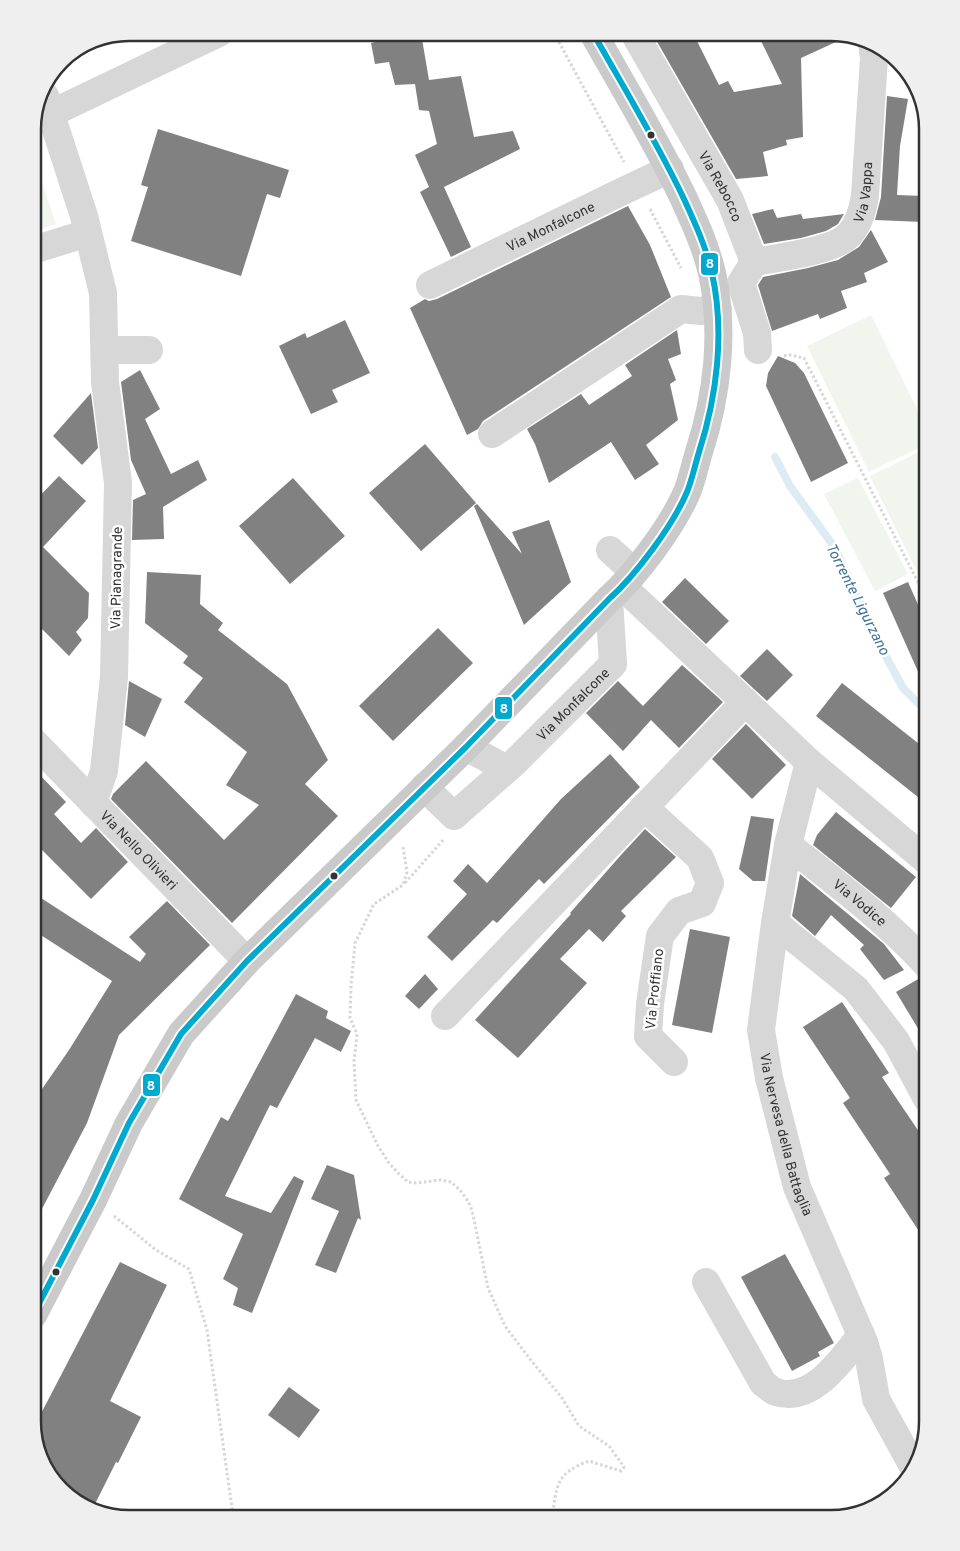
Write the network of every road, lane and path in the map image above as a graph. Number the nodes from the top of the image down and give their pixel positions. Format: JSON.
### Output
{"nodes":[{"id":1,"x":198,"y":41,"type":"edge"},
{"id":2,"x":598,"y":41,"type":"edge"},
{"id":3,"x":639,"y":41,"type":"edge"},
{"id":4,"x":873,"y":52,"type":"edge"},
{"id":5,"x":48,"y":105,"type":"edge"},
{"id":6,"x":670,"y":169,"type":"junction"},
{"id":7,"x":78,"y":236,"type":"dead end"},
{"id":8,"x":41,"y":248,"type":"edge"},
{"id":9,"x":754,"y":262,"type":"junction"},
{"id":10,"x":430,"y":284,"type":"dead end"},
{"id":11,"x":718,"y":309,"type":"junction"},
{"id":12,"x":104,"y":350,"type":"junction"},
{"id":13,"x":149,"y":350,"type":"dead end"},
{"id":14,"x":758,"y":350,"type":"dead end"},
{"id":15,"x":804,"y":358,"type":"dead end"},
{"id":16,"x":492,"y":434,"type":"dead end"},
{"id":17,"x":610,"y":550,"type":"dead end"},
{"id":18,"x":919,"y":582,"type":"edge"},
{"id":19,"x":622,"y":586,"type":"junction"},
{"id":20,"x":745,"y":702,"type":"junction"},
{"id":21,"x":466,"y":747,"type":"junction"},
{"id":22,"x":41,"y":749,"type":"edge"},
{"id":23,"x":809,"y":762,"type":"junction"},
{"id":24,"x":507,"y":769,"type":"junction"},
{"id":25,"x":424,"y":786,"type":"junction"},
{"id":26,"x":93,"y":803,"type":"junction"},
{"id":27,"x":644,"y":807,"type":"junction"},
{"id":28,"x":454,"y":816,"type":"junction"},
{"id":29,"x":392,"y":818,"type":"junction"},
{"id":30,"x":788,"y":845,"type":"junction"},
{"id":31,"x":919,"y":854,"type":"edge"},
{"id":32,"x":402,"y":885,"type":"junction"},
{"id":33,"x":775,"y":923,"type":"junction"},
{"id":34,"x":919,"y":956,"type":"edge"},
{"id":35,"x":246,"y":961,"type":"junction"},
{"id":36,"x":445,"y":1016,"type":"dead end"},
{"id":37,"x":674,"y":1062,"type":"dead end"},
{"id":38,"x":919,"y":1082,"type":"edge"},
{"id":39,"x":93,"y":1200,"type":"junction"},
{"id":40,"x":706,"y":1282,"type":"dead end"},
{"id":41,"x":41,"y":1298,"type":"edge"},
{"id":42,"x":861,"y":1335,"type":"junction"},
{"id":43,"x":910,"y":1461,"type":"edge"},
{"id":44,"x":233,"y":1510,"type":"edge"},
{"id":45,"x":554,"y":1510,"type":"edge"}],
"edges":[{"from":1,"to":5,"type":"street"},
{"from":2,"to":6,"type":"main road"},
{"from":3,"to":9,"type":"street","name":"Via Rebocco"},
{"from":4,"to":9,"type":"street","name":"Via Vappa"},
{"from":5,"to":12,"type":"street","name":"Via Pianagrande"},
{"from":6,"to":10,"type":"street","name":"Via Monfalcone"},
{"from":6,"to":11,"type":"main road"},
{"from":7,"to":8,"type":"street"},
{"from":9,"to":14,"type":"street"},
{"from":11,"to":16,"type":"street"},
{"from":11,"to":19,"type":"main road"},
{"from":12,"to":13,"type":"street"},
{"from":12,"to":26,"type":"street","name":"Via Pianagrande"},
{"from":15,"to":18,"type":"path"},
{"from":17,"to":19,"type":"street"},
{"from":19,"to":20,"type":"street"},
{"from":19,"to":21,"type":"main road"},
{"from":19,"to":24,"type":"street","name":"Via Monfalcone"},
{"from":20,"to":23,"type":"street"},
{"from":20,"to":27,"type":"street"},
{"from":21,"to":24,"type":"street"},
{"from":21,"to":25,"type":"main road"},
{"from":22,"to":26,"type":"street","name":"Via Nello Olivieri"},
{"from":23,"to":30,"type":"street","name":"Via Nervesa della Battaglia"},
{"from":23,"to":31,"type":"street"},
{"from":24,"to":28,"type":"street","name":"Via Monfalcone"},
{"from":25,"to":28,"type":"street"},
{"from":25,"to":29,"type":"main road"},
{"from":26,"to":35,"type":"street","name":"Via Nello Olivieri"},
{"from":27,"to":36,"type":"street"},
{"from":27,"to":37,"type":"street","name":"Via Proffiano"},
{"from":28,"to":32,"type":"path"},
{"from":29,"to":32,"type":"path"},
{"from":29,"to":35,"type":"main road"},
{"from":30,"to":33,"type":"street","name":"Via Nervesa della Battaglia"},
{"from":30,"to":34,"type":"street","name":"Via Vodice"},
{"from":32,"to":45,"type":"path"},
{"from":33,"to":38,"type":"street"},
{"from":33,"to":42,"type":"street","name":"Via Nervesa della Battaglia"},
{"from":35,"to":39,"type":"main road"},
{"from":39,"to":41,"type":"main road"},
{"from":39,"to":44,"type":"path"},
{"from":40,"to":42,"type":"street"},
{"from":42,"to":43,"type":"street","name":"Via Nervesa della Battaglia"}]}
